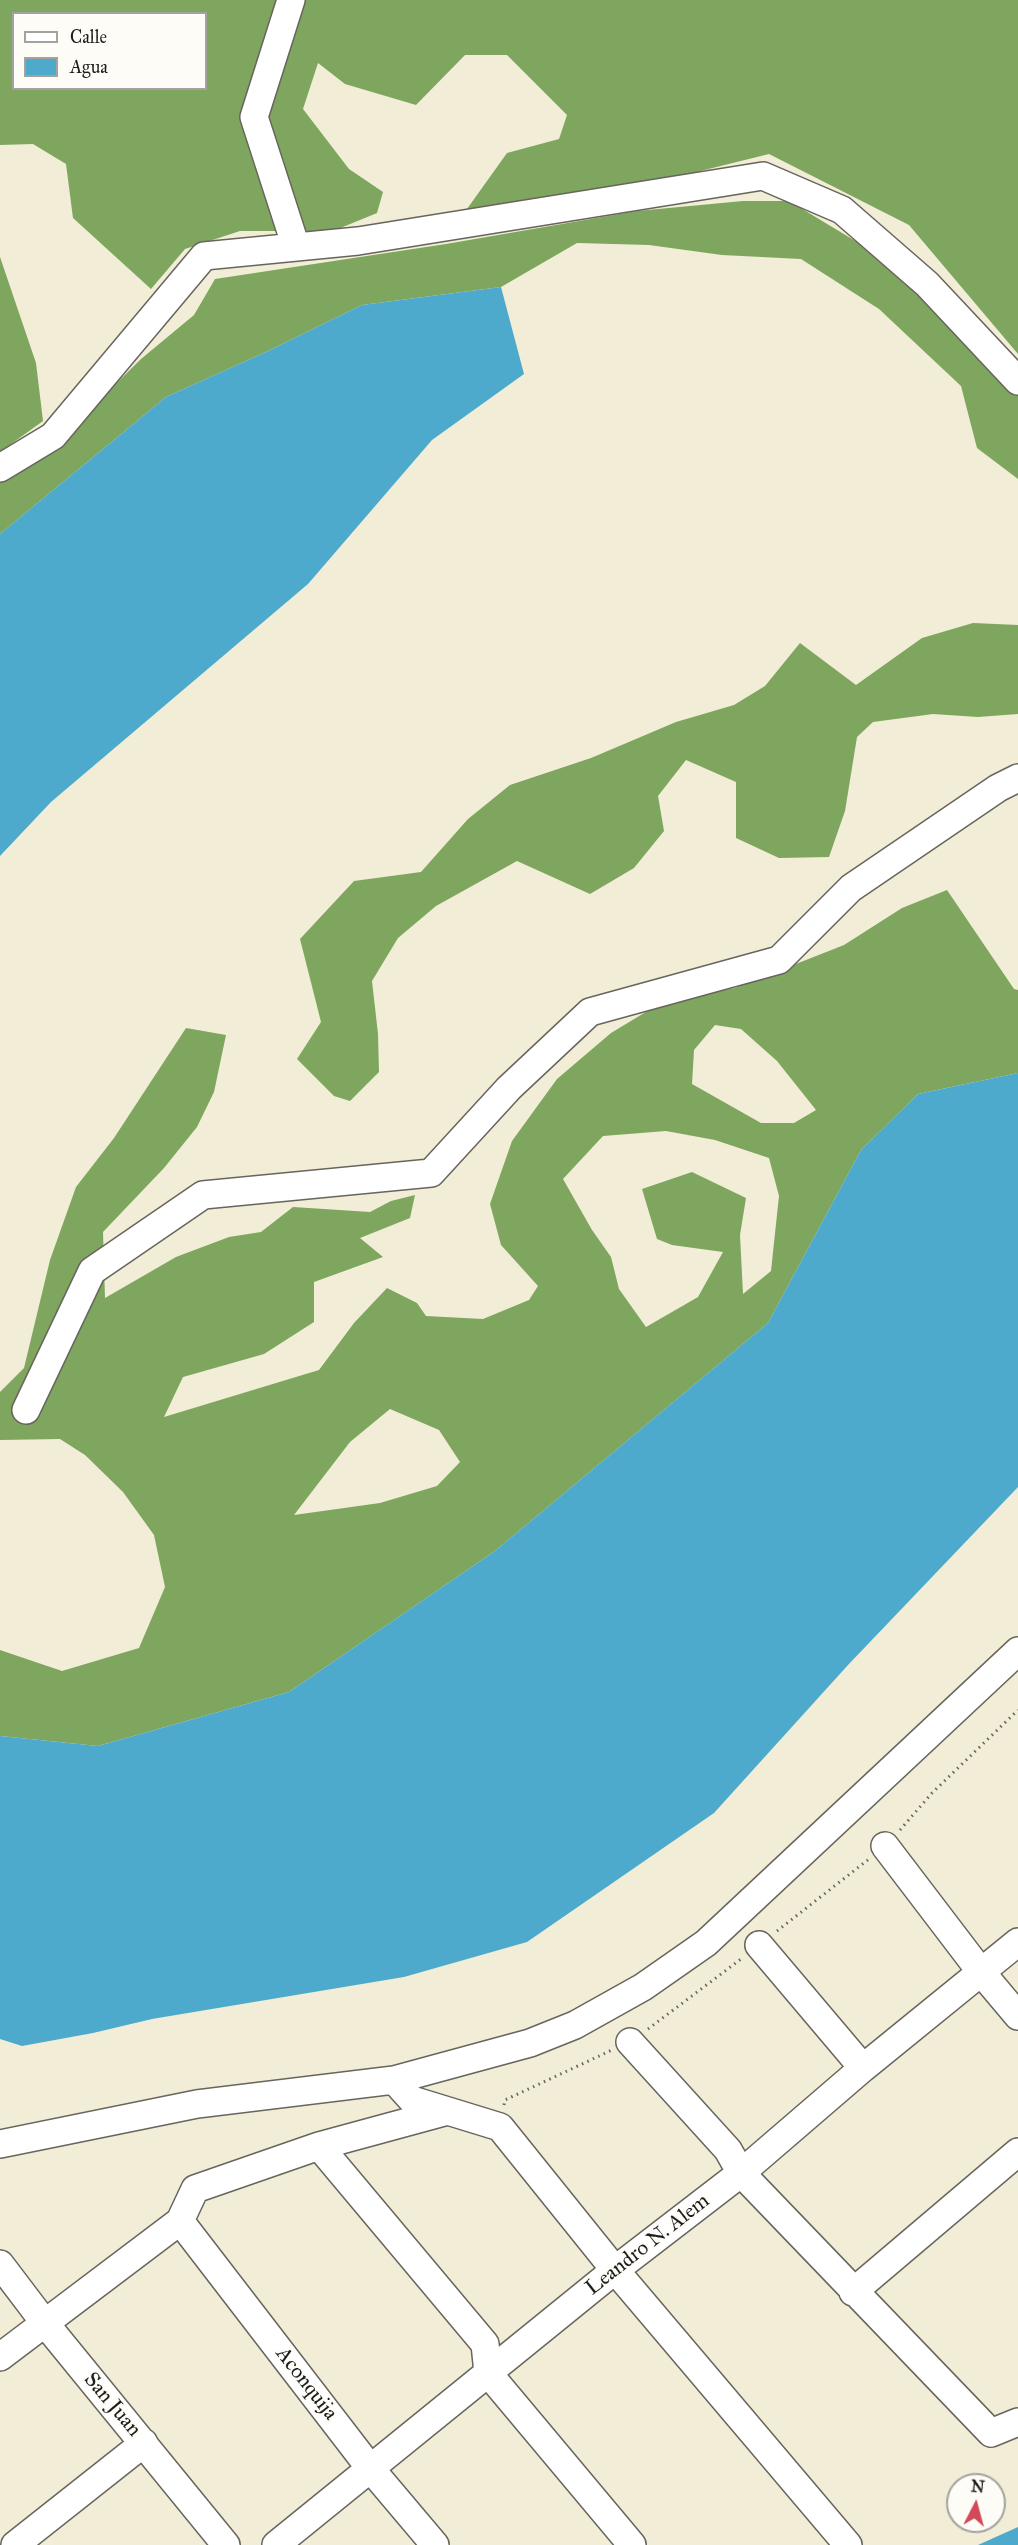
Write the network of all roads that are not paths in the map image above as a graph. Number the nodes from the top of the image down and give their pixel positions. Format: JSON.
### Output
{"nodes":[{"id":1,"x":291,"y":0,"type":"edge"},
{"id":2,"x":296,"y":247,"type":"junction"},
{"id":3,"x":1018,"y":381,"type":"edge"},
{"id":4,"x":0,"y":468,"type":"edge"},
{"id":5,"x":1018,"y":778,"type":"edge"},
{"id":6,"x":26,"y":1410,"type":"dead end"},
{"id":7,"x":1018,"y":1651,"type":"edge"},
{"id":8,"x":885,"y":1846,"type":"road end"},
{"id":9,"x":1018,"y":1942,"type":"edge"},
{"id":10,"x":759,"y":1945,"type":"road end"},
{"id":11,"x":981,"y":1972,"type":"junction"},
{"id":12,"x":1018,"y":2016,"type":"edge"},
{"id":13,"x":630,"y":2042,"type":"road end"},
{"id":14,"x":863,"y":2068,"type":"junction"},
{"id":15,"x":394,"y":2080,"type":"junction"},
{"id":16,"x":444,"y":2112,"type":"junction"},
{"id":17,"x":0,"y":2144,"type":"edge"},
{"id":18,"x":319,"y":2146,"type":"junction"},
{"id":19,"x":1018,"y":2152,"type":"edge"},
{"id":20,"x":741,"y":2173,"type":"junction"},
{"id":21,"x":180,"y":2221,"type":"junction"},
{"id":22,"x":0,"y":2264,"type":"edge"},
{"id":23,"x":615,"y":2270,"type":"junction"},
{"id":24,"x":853,"y":2292,"type":"junction"},
{"id":25,"x":44,"y":2322,"type":"junction"},
{"id":26,"x":0,"y":2357,"type":"edge"},
{"id":27,"x":488,"y":2373,"type":"junction"},
{"id":28,"x":1018,"y":2422,"type":"edge"},
{"id":29,"x":144,"y":2443,"type":"junction"},
{"id":30,"x":370,"y":2468,"type":"junction"},
{"id":31,"x":15,"y":2545,"type":"edge"},
{"id":32,"x":226,"y":2545,"type":"edge"},
{"id":33,"x":276,"y":2545,"type":"edge"},
{"id":34,"x":435,"y":2545,"type":"edge"},
{"id":35,"x":632,"y":2545,"type":"edge"},
{"id":36,"x":848,"y":2545,"type":"edge"}],
"edges":[{"from":1,"to":2,"type":"street"},
{"from":2,"to":3,"type":"street"},
{"from":2,"to":4,"type":"street"},
{"from":5,"to":6,"type":"street"},
{"from":7,"to":15,"type":"street"},
{"from":8,"to":11,"type":"street"},
{"from":9,"to":11,"type":"street","name":"Leandro N. Alem"},
{"from":10,"to":14,"type":"street"},
{"from":11,"to":12,"type":"street"},
{"from":11,"to":14,"type":"street","name":"Leandro N. Alem"},
{"from":13,"to":20,"type":"street"},
{"from":14,"to":20,"type":"street","name":"Leandro N. Alem"},
{"from":15,"to":16,"type":"street"},
{"from":15,"to":17,"type":"street"},
{"from":16,"to":18,"type":"street"},
{"from":16,"to":23,"type":"street"},
{"from":18,"to":21,"type":"street"},
{"from":18,"to":27,"type":"street"},
{"from":19,"to":24,"type":"street"},
{"from":20,"to":23,"type":"street","name":"Leandro N. Alem"},
{"from":20,"to":24,"type":"street"},
{"from":21,"to":25,"type":"street"},
{"from":21,"to":30,"type":"street","name":"Aconquija"},
{"from":22,"to":25,"type":"street","name":"San Juan"},
{"from":23,"to":27,"type":"street","name":"Leandro N. Alem"},
{"from":23,"to":36,"type":"street"},
{"from":24,"to":28,"type":"street"},
{"from":25,"to":26,"type":"street"},
{"from":25,"to":29,"type":"street","name":"San Juan"},
{"from":27,"to":30,"type":"street","name":"Leandro N. Alem"},
{"from":27,"to":35,"type":"street"},
{"from":29,"to":31,"type":"street"},
{"from":29,"to":32,"type":"street","name":"San Juan"},
{"from":30,"to":33,"type":"street","name":"Leandro N. Alem"},
{"from":30,"to":34,"type":"street","name":"Aconquija"}]}
